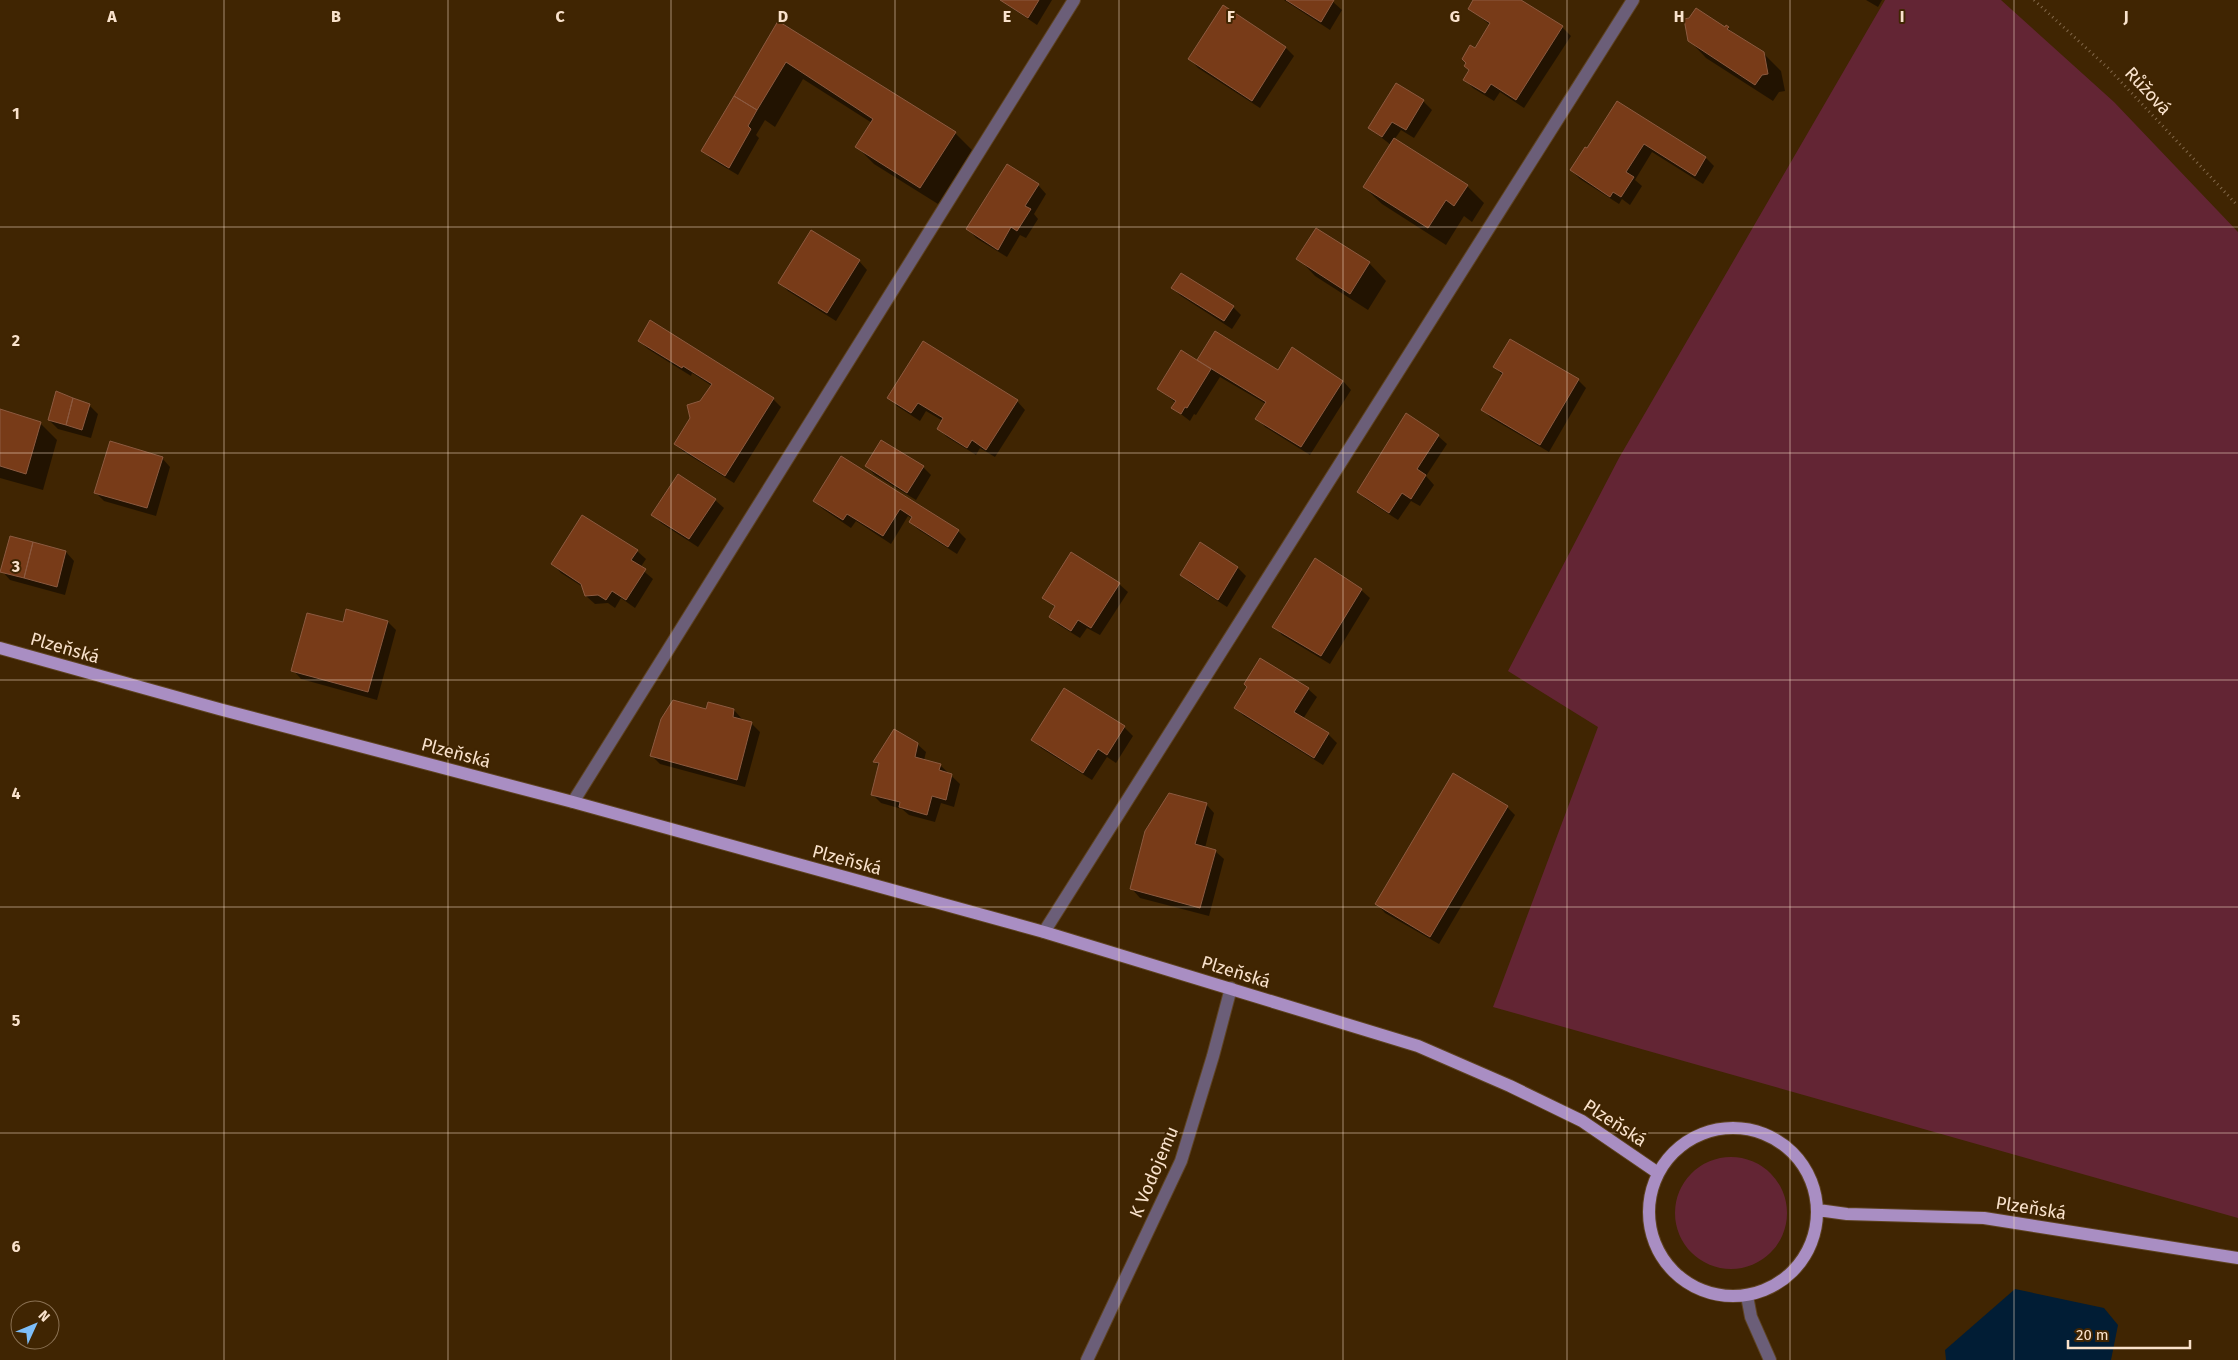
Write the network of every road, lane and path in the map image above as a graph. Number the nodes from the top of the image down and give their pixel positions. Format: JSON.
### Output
{"nodes":[{"id":1,"x":1074,"y":0,"type":"edge"},
{"id":2,"x":1633,"y":0,"type":"edge"},
{"id":3,"x":2034,"y":0,"type":"edge"},
{"id":4,"x":2238,"y":206,"type":"edge"},
{"id":5,"x":0,"y":648,"type":"edge"},
{"id":6,"x":573,"y":802,"type":"junction"},
{"id":7,"x":1044,"y":932,"type":"junction"},
{"id":8,"x":1231,"y":988,"type":"junction"},
{"id":9,"x":1658,"y":1172,"type":"junction"},
{"id":10,"x":1818,"y":1210,"type":"junction"},
{"id":11,"x":2238,"y":1258,"type":"edge"},
{"id":12,"x":1747,"y":1296,"type":"junction"},
{"id":13,"x":1087,"y":1360,"type":"edge"},
{"id":14,"x":1770,"y":1360,"type":"edge"}],
"edges":[{"from":1,"to":6,"type":"street"},
{"from":2,"to":7,"type":"street"},
{"from":3,"to":4,"type":"path","name":"Růžová"},
{"from":5,"to":6,"type":"main road","name":"Plzeňská"},
{"from":6,"to":7,"type":"main road","name":"Plzeňská"},
{"from":7,"to":8,"type":"main road","name":"Plzeňská"},
{"from":8,"to":9,"type":"main road","name":"Plzeňská"},
{"from":8,"to":13,"type":"street","name":"K Vodojemu"},
{"from":9,"to":10,"type":"main road"},
{"from":9,"to":12,"type":"main road"},
{"from":10,"to":11,"type":"main road","name":"Plzeňská"},
{"from":10,"to":12,"type":"main road"},
{"from":12,"to":14,"type":"street"}]}
